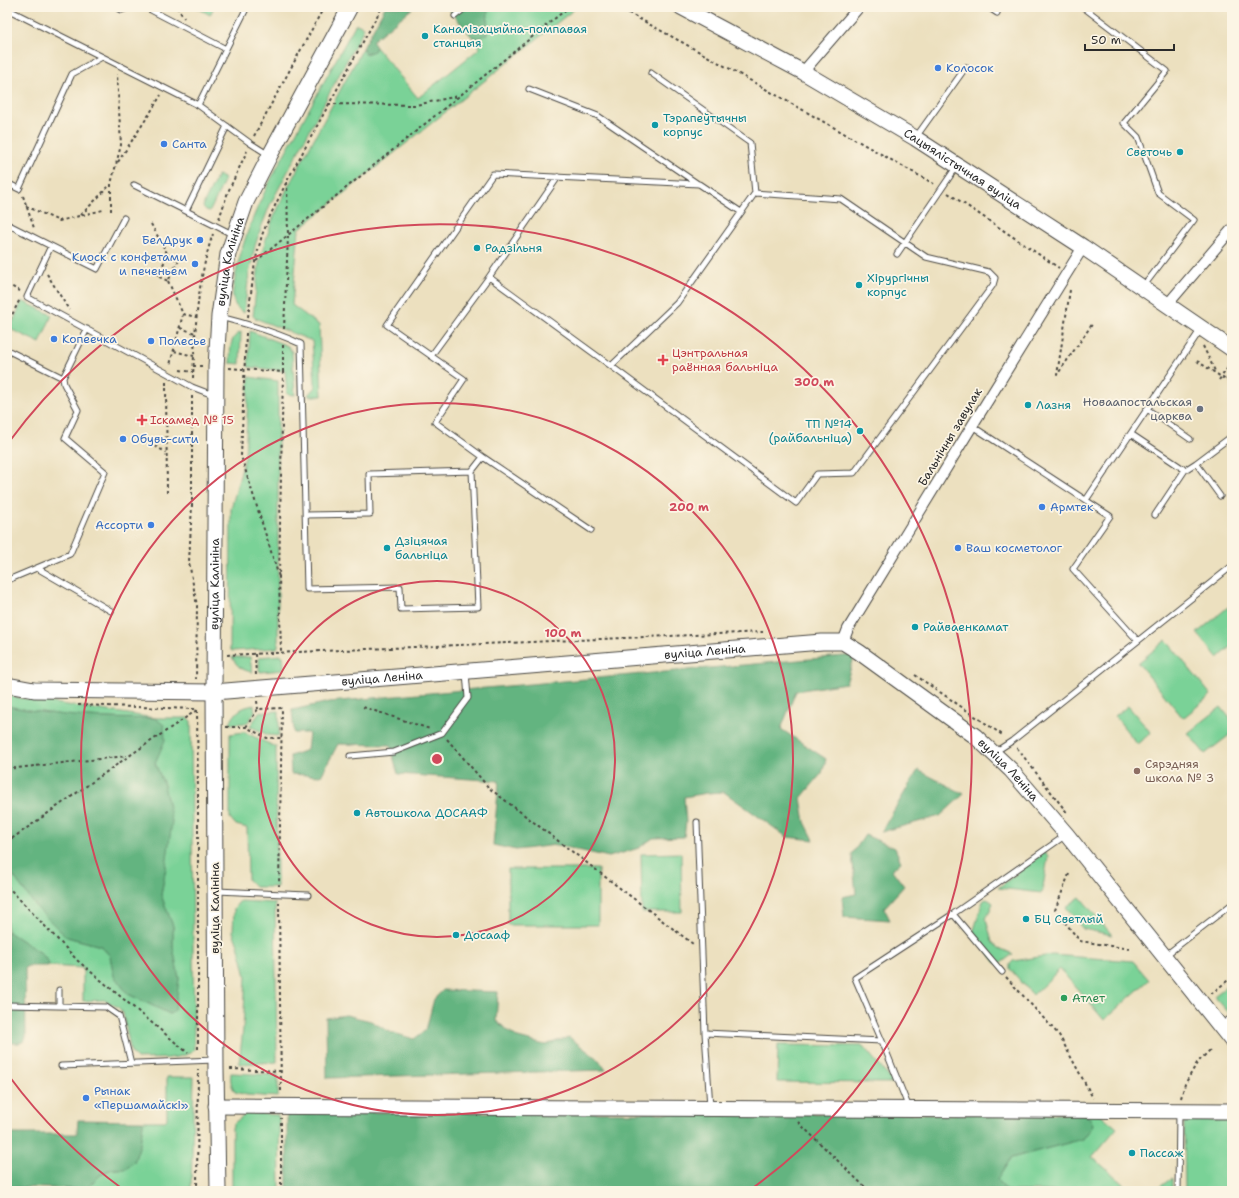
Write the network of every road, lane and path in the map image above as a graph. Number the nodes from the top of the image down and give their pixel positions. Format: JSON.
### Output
{"nodes":[{"id":1,"x":116,"y":7,"type":"edge"},
{"id":2,"x":131,"y":7,"type":"edge"},
{"id":3,"x":145,"y":7,"type":"edge"},
{"id":4,"x":247,"y":7,"type":"edge"},
{"id":5,"x":350,"y":7,"type":"edge"},
{"id":6,"x":382,"y":7,"type":"edge"},
{"id":7,"x":466,"y":7,"type":"edge"},
{"id":8,"x":569,"y":7,"type":"edge"},
{"id":9,"x":618,"y":7,"type":"edge"},
{"id":10,"x":681,"y":7,"type":"edge"},
{"id":11,"x":859,"y":7,"type":"edge"},
{"id":12,"x":988,"y":7,"type":"edge"},
{"id":13,"x":1083,"y":7,"type":"edge"},
{"id":14,"x":7,"y":9,"type":"edge"},
{"id":15,"x":997,"y":13,"type":"dead end"},
{"id":16,"x":455,"y":16,"type":"dead end"},
{"id":17,"x":226,"y":49,"type":"junction"},
{"id":18,"x":102,"y":57,"type":"junction"},
{"id":19,"x":116,"y":64,"type":"junction"},
{"id":20,"x":966,"y":67,"type":"dead end"},
{"id":21,"x":803,"y":72,"type":"junction"},
{"id":22,"x":651,"y":74,"type":"dead end"},
{"id":23,"x":165,"y":88,"type":"junction"},
{"id":24,"x":529,"y":89,"type":"dead end"},
{"id":25,"x":460,"y":96,"type":"junction"},
{"id":26,"x":328,"y":104,"type":"junction"},
{"id":27,"x":198,"y":105,"type":"junction"},
{"id":28,"x":227,"y":126,"type":"junction"},
{"id":29,"x":915,"y":138,"type":"junction"},
{"id":30,"x":270,"y":155,"type":"junction"},
{"id":31,"x":116,"y":164,"type":"junction"},
{"id":32,"x":958,"y":166,"type":"junction"},
{"id":33,"x":558,"y":177,"type":"junction"},
{"id":34,"x":287,"y":181,"type":"junction"},
{"id":35,"x":7,"y":183,"type":"edge"},
{"id":36,"x":111,"y":184,"type":"junction"},
{"id":37,"x":699,"y":184,"type":"junction"},
{"id":38,"x":134,"y":185,"type":"dead end"},
{"id":39,"x":942,"y":188,"type":"junction"},
{"id":40,"x":755,"y":193,"type":"junction"},
{"id":41,"x":26,"y":206,"type":"dead end"},
{"id":42,"x":103,"y":210,"type":"dead end"},
{"id":43,"x":111,"y":211,"type":"dead end"},
{"id":44,"x":186,"y":211,"type":"junction"},
{"id":45,"x":741,"y":212,"type":"junction"},
{"id":46,"x":81,"y":216,"type":"junction"},
{"id":47,"x":124,"y":218,"type":"dead end"},
{"id":48,"x":7,"y":224,"type":"edge"},
{"id":49,"x":151,"y":224,"type":"dead end"},
{"id":50,"x":1232,"y":229,"type":"edge"},
{"id":51,"x":235,"y":235,"type":"junction"},
{"id":52,"x":288,"y":236,"type":"junction"},
{"id":53,"x":905,"y":242,"type":"junction"},
{"id":54,"x":51,"y":246,"type":"junction"},
{"id":55,"x":1082,"y":247,"type":"junction"},
{"id":56,"x":897,"y":254,"type":"dead end"},
{"id":57,"x":168,"y":255,"type":"junction"},
{"id":58,"x":255,"y":262,"type":"junction"},
{"id":59,"x":44,"y":270,"type":"dead end"},
{"id":60,"x":1063,"y":271,"type":"dead end"},
{"id":61,"x":489,"y":277,"type":"junction"},
{"id":62,"x":168,"y":281,"type":"junction"},
{"id":63,"x":7,"y":284,"type":"edge"},
{"id":64,"x":1071,"y":284,"type":"dead end"},
{"id":65,"x":1143,"y":288,"type":"junction"},
{"id":66,"x":23,"y":292,"type":"dead end"},
{"id":67,"x":1167,"y":305,"type":"junction"},
{"id":68,"x":72,"y":314,"type":"dead end"},
{"id":69,"x":183,"y":314,"type":"junction"},
{"id":70,"x":219,"y":316,"type":"junction"},
{"id":71,"x":196,"y":317,"type":"dead end"},
{"id":72,"x":247,"y":323,"type":"junction"},
{"id":73,"x":1093,"y":323,"type":"dead end"},
{"id":74,"x":180,"y":328,"type":"junction"},
{"id":75,"x":87,"y":329,"type":"junction"},
{"id":76,"x":195,"y":333,"type":"dead end"},
{"id":77,"x":1201,"y":335,"type":"junction"},
{"id":78,"x":284,"y":336,"type":"junction"},
{"id":79,"x":1232,"y":349,"type":"edge"},
{"id":80,"x":7,"y":350,"type":"edge"},
{"id":81,"x":174,"y":351,"type":"junction"},
{"id":82,"x":194,"y":356,"type":"dead end"},
{"id":83,"x":431,"y":356,"type":"junction"},
{"id":84,"x":1198,"y":361,"type":"dead end"},
{"id":85,"x":1232,"y":362,"type":"edge"},
{"id":86,"x":170,"y":366,"type":"dead end"},
{"id":87,"x":193,"y":366,"type":"dead end"},
{"id":88,"x":203,"y":366,"type":"dead end"},
{"id":89,"x":611,"y":366,"type":"junction"},
{"id":90,"x":228,"y":368,"type":"dead end"},
{"id":91,"x":245,"y":368,"type":"junction"},
{"id":92,"x":282,"y":372,"type":"junction"},
{"id":93,"x":166,"y":373,"type":"junction"},
{"id":94,"x":1216,"y":374,"type":"junction"},
{"id":95,"x":1221,"y":377,"type":"junction"},
{"id":96,"x":63,"y":378,"type":"junction"},
{"id":97,"x":1225,"y":379,"type":"junction"},
{"id":98,"x":1219,"y":380,"type":"dead end"},
{"id":99,"x":1232,"y":380,"type":"edge"},
{"id":100,"x":1232,"y":384,"type":"edge"},
{"id":101,"x":216,"y":396,"type":"junction"},
{"id":102,"x":1148,"y":409,"type":"junction"},
{"id":103,"x":166,"y":420,"type":"junction"},
{"id":104,"x":152,"y":422,"type":"dead end"},
{"id":105,"x":972,"y":426,"type":"junction"},
{"id":106,"x":1131,"y":434,"type":"junction"},
{"id":107,"x":1232,"y":436,"type":"edge"},
{"id":108,"x":1190,"y":439,"type":"dead end"},
{"id":109,"x":144,"y":441,"type":"dead end"},
{"id":110,"x":166,"y":453,"type":"junction"},
{"id":111,"x":483,"y":456,"type":"junction"},
{"id":112,"x":1196,"y":463,"type":"junction"},
{"id":113,"x":1185,"y":470,"type":"junction"},
{"id":114,"x":472,"y":471,"type":"junction"},
{"id":115,"x":167,"y":494,"type":"dead end"},
{"id":116,"x":1220,"y":496,"type":"dead end"},
{"id":117,"x":1086,"y":500,"type":"junction"},
{"id":118,"x":305,"y":515,"type":"junction"},
{"id":119,"x":1155,"y":515,"type":"dead end"},
{"id":120,"x":591,"y":530,"type":"dead end"},
{"id":121,"x":1232,"y":566,"type":"edge"},
{"id":122,"x":37,"y":568,"type":"junction"},
{"id":123,"x":278,"y":577,"type":"junction"},
{"id":124,"x":7,"y":582,"type":"edge"},
{"id":125,"x":111,"y":611,"type":"dead end"},
{"id":126,"x":768,"y":632,"type":"dead end"},
{"id":127,"x":1138,"y":641,"type":"junction"},
{"id":128,"x":843,"y":642,"type":"junction"},
{"id":129,"x":281,"y":652,"type":"junction"},
{"id":130,"x":227,"y":655,"type":"dead end"},
{"id":131,"x":466,"y":671,"type":"junction"},
{"id":132,"x":914,"y":674,"type":"dead end"},
{"id":133,"x":7,"y":685,"type":"edge"},
{"id":134,"x":214,"y":692,"type":"junction"},
{"id":135,"x":363,"y":707,"type":"dead end"},
{"id":136,"x":223,"y":727,"type":"dead end"},
{"id":137,"x":246,"y":727,"type":"junction"},
{"id":138,"x":442,"y":733,"type":"junction"},
{"id":139,"x":281,"y":738,"type":"junction"},
{"id":140,"x":1012,"y":741,"type":"junction"},
{"id":141,"x":993,"y":753,"type":"junction"},
{"id":142,"x":129,"y":756,"type":"junction"},
{"id":143,"x":350,"y":756,"type":"dead end"},
{"id":144,"x":7,"y":769,"type":"edge"},
{"id":145,"x":1070,"y":817,"type":"dead end"},
{"id":146,"x":697,"y":822,"type":"dead end"},
{"id":147,"x":1066,"y":834,"type":"junction"},
{"id":148,"x":7,"y":842,"type":"edge"},
{"id":149,"x":1069,"y":874,"type":"dead end"},
{"id":150,"x":7,"y":886,"type":"edge"},
{"id":151,"x":216,"y":891,"type":"junction"},
{"id":152,"x":279,"y":895,"type":"junction"},
{"id":153,"x":308,"y":895,"type":"dead end"},
{"id":154,"x":1232,"y":904,"type":"edge"},
{"id":155,"x":954,"y":914,"type":"junction"},
{"id":156,"x":1130,"y":948,"type":"dead end"},
{"id":157,"x":702,"y":951,"type":"junction"},
{"id":158,"x":1164,"y":957,"type":"junction"},
{"id":159,"x":1001,"y":971,"type":"joint"},
{"id":160,"x":1232,"y":977,"type":"edge"},
{"id":161,"x":59,"y":990,"type":"dead end"},
{"id":162,"x":1209,"y":996,"type":"dead end"},
{"id":163,"x":7,"y":1005,"type":"edge"},
{"id":164,"x":59,"y":1006,"type":"junction"},
{"id":165,"x":1232,"y":1017,"type":"edge"},
{"id":166,"x":1220,"y":1026,"type":"junction"},
{"id":167,"x":705,"y":1033,"type":"junction"},
{"id":168,"x":882,"y":1040,"type":"junction"},
{"id":169,"x":1232,"y":1041,"type":"edge"},
{"id":170,"x":1211,"y":1049,"type":"dead end"},
{"id":171,"x":216,"y":1060,"type":"junction"},
{"id":172,"x":198,"y":1061,"type":"junction"},
{"id":173,"x":130,"y":1063,"type":"junction"},
{"id":174,"x":61,"y":1066,"type":"dead end"},
{"id":175,"x":230,"y":1069,"type":"dead end"},
{"id":176,"x":281,"y":1071,"type":"junction"},
{"id":177,"x":216,"y":1106,"type":"junction"},
{"id":178,"x":282,"y":1106,"type":"junction"},
{"id":179,"x":710,"y":1108,"type":"junction"},
{"id":180,"x":785,"y":1109,"type":"junction"},
{"id":181,"x":910,"y":1110,"type":"junction"},
{"id":182,"x":1100,"y":1111,"type":"junction"},
{"id":183,"x":1179,"y":1111,"type":"junction"},
{"id":184,"x":1232,"y":1111,"type":"edge"},
{"id":185,"x":197,"y":1191,"type":"edge"},
{"id":186,"x":218,"y":1191,"type":"edge"},
{"id":187,"x":282,"y":1191,"type":"edge"},
{"id":188,"x":869,"y":1191,"type":"edge"},
{"id":189,"x":1178,"y":1191,"type":"edge"}],
"edges":[{"from":1,"to":2,"type":"lane"},
{"from":3,"to":17,"type":"lane"},
{"from":4,"to":17,"type":"lane"},
{"from":5,"to":30,"type":"street","name":"вуліца Калініна"},
{"from":6,"to":26,"type":"path"},
{"from":7,"to":16,"type":"lane"},
{"from":8,"to":25,"type":"path"},
{"from":9,"to":39,"type":"path"},
{"from":10,"to":21,"type":"street","name":"Сацыялістычная вуліца"},
{"from":11,"to":21,"type":"street"},
{"from":12,"to":15,"type":"lane"},
{"from":13,"to":65,"type":"lane"},
{"from":14,"to":18,"type":"lane"},
{"from":17,"to":27,"type":"lane"},
{"from":18,"to":19,"type":"lane"},
{"from":18,"to":35,"type":"lane"},
{"from":19,"to":23,"type":"lane"},
{"from":19,"to":31,"type":"path"},
{"from":20,"to":29,"type":"lane"},
{"from":21,"to":29,"type":"street","name":"Сацыялістычная вуліца"},
{"from":22,"to":40,"type":"lane"},
{"from":23,"to":27,"type":"lane"},
{"from":23,"to":31,"type":"path"},
{"from":24,"to":37,"type":"lane"},
{"from":25,"to":26,"type":"path"},
{"from":25,"to":52,"type":"path"},
{"from":26,"to":34,"type":"path"},
{"from":27,"to":28,"type":"lane"},
{"from":28,"to":30,"type":"lane"},
{"from":28,"to":44,"type":"lane"},
{"from":29,"to":32,"type":"street","name":"Сацыялістычная вуліца"},
{"from":30,"to":51,"type":"street","name":"вуліца Калініна"},
{"from":31,"to":36,"type":"path"},
{"from":32,"to":39,"type":"lane"},
{"from":32,"to":55,"type":"street","name":"Сацыялістычная вуліца"},
{"from":33,"to":37,"type":"lane"},
{"from":33,"to":61,"type":"lane"},
{"from":33,"to":83,"type":"lane"},
{"from":34,"to":52,"type":"path"},
{"from":34,"to":58,"type":"path"},
{"from":36,"to":43,"type":"path"},
{"from":36,"to":46,"type":"path"},
{"from":37,"to":45,"type":"lane"},
{"from":38,"to":44,"type":"lane"},
{"from":39,"to":53,"type":"lane"},
{"from":39,"to":60,"type":"path"},
{"from":40,"to":45,"type":"lane"},
{"from":40,"to":53,"type":"lane"},
{"from":41,"to":46,"type":"path"},
{"from":42,"to":46,"type":"path"},
{"from":44,"to":51,"type":"lane"},
{"from":45,"to":89,"type":"lane"},
{"from":47,"to":54,"type":"lane"},
{"from":48,"to":54,"type":"lane"},
{"from":49,"to":57,"type":"path"},
{"from":50,"to":67,"type":"street"},
{"from":51,"to":70,"type":"street","name":"вуліца Калініна"},
{"from":52,"to":58,"type":"path"},
{"from":52,"to":78,"type":"path"},
{"from":53,"to":56,"type":"lane"},
{"from":53,"to":89,"type":"lane"},
{"from":54,"to":75,"type":"lane"},
{"from":55,"to":65,"type":"street","name":"Сацыялістычная вуліца"},
{"from":55,"to":105,"type":"street","name":"Бальнічны завулак"},
{"from":57,"to":62,"type":"path"},
{"from":57,"to":62,"type":"path"},
{"from":58,"to":72,"type":"path"},
{"from":59,"to":68,"type":"path"},
{"from":61,"to":83,"type":"lane"},
{"from":61,"to":89,"type":"lane"},
{"from":62,"to":69,"type":"path"},
{"from":63,"to":66,"type":"path"},
{"from":64,"to":73,"type":"path"},
{"from":65,"to":67,"type":"street","name":"Сацыялістычная вуліца"},
{"from":67,"to":77,"type":"street","name":"Сацыялістычная вуліца"},
{"from":69,"to":71,"type":"path"},
{"from":69,"to":74,"type":"path"},
{"from":70,"to":72,"type":"lane"},
{"from":70,"to":101,"type":"street","name":"вуліца Калініна"},
{"from":72,"to":78,"type":"lane"},
{"from":72,"to":91,"type":"path"},
{"from":74,"to":76,"type":"path"},
{"from":74,"to":81,"type":"path"},
{"from":75,"to":93,"type":"lane"},
{"from":75,"to":96,"type":"lane"},
{"from":77,"to":79,"type":"street","name":"Сацыялістычная вуліца"},
{"from":77,"to":94,"type":"path"},
{"from":77,"to":102,"type":"lane"},
{"from":78,"to":92,"type":"path"},
{"from":78,"to":118,"type":"lane"},
{"from":80,"to":96,"type":"lane"},
{"from":81,"to":82,"type":"path"},
{"from":81,"to":86,"type":"path"},
{"from":83,"to":111,"type":"lane"},
{"from":84,"to":94,"type":"path"},
{"from":85,"to":95,"type":"path"},
{"from":87,"to":88,"type":"path"},
{"from":90,"to":91,"type":"path"},
{"from":91,"to":92,"type":"path"},
{"from":91,"to":123,"type":"path"},
{"from":92,"to":123,"type":"path"},
{"from":93,"to":101,"type":"lane"},
{"from":93,"to":103,"type":"path"},
{"from":94,"to":95,"type":"path"},
{"from":95,"to":97,"type":"path"},
{"from":95,"to":98,"type":"path"},
{"from":96,"to":122,"type":"lane"},
{"from":97,"to":99,"type":"path"},
{"from":97,"to":100,"type":"path"},
{"from":101,"to":134,"type":"street","name":"вуліца Калініна"},
{"from":102,"to":106,"type":"lane"},
{"from":102,"to":108,"type":"lane"},
{"from":103,"to":104,"type":"path"},
{"from":103,"to":110,"type":"path"},
{"from":105,"to":117,"type":"lane"},
{"from":105,"to":128,"type":"street","name":"Бальнічны завулак"},
{"from":106,"to":113,"type":"lane"},
{"from":106,"to":117,"type":"lane"},
{"from":107,"to":112,"type":"lane"},
{"from":109,"to":110,"type":"path"},
{"from":110,"to":115,"type":"path"},
{"from":111,"to":114,"type":"lane"},
{"from":111,"to":120,"type":"lane"},
{"from":112,"to":113,"type":"lane"},
{"from":112,"to":116,"type":"lane"},
{"from":113,"to":119,"type":"lane"},
{"from":114,"to":118,"type":"lane"},
{"from":114,"to":118,"type":"lane"},
{"from":117,"to":127,"type":"lane"},
{"from":121,"to":127,"type":"lane"},
{"from":122,"to":124,"type":"lane"},
{"from":122,"to":125,"type":"lane"},
{"from":123,"to":129,"type":"path"},
{"from":126,"to":129,"type":"path"},
{"from":127,"to":140,"type":"lane"},
{"from":128,"to":131,"type":"street","name":"вуліца Леніна"},
{"from":128,"to":141,"type":"street","name":"вуліца Леніна"},
{"from":129,"to":130,"type":"path"},
{"from":131,"to":134,"type":"street","name":"вуліца Леніна"},
{"from":131,"to":138,"type":"lane"},
{"from":132,"to":140,"type":"path"},
{"from":133,"to":134,"type":"street","name":"вуліца Леніна"},
{"from":134,"to":151,"type":"street","name":"вуліца Калініна"},
{"from":135,"to":138,"type":"path"},
{"from":136,"to":137,"type":"path"},
{"from":137,"to":139,"type":"path"},
{"from":137,"to":139,"type":"path"},
{"from":138,"to":143,"type":"lane"},
{"from":138,"to":157,"type":"path"},
{"from":139,"to":152,"type":"path"},
{"from":140,"to":141,"type":"lane"},
{"from":140,"to":145,"type":"path"},
{"from":141,"to":147,"type":"street","name":"вуліца Леніна"},
{"from":142,"to":144,"type":"path"},
{"from":142,"to":148,"type":"path"},
{"from":142,"to":172,"type":"path"},
{"from":146,"to":157,"type":"lane"},
{"from":147,"to":155,"type":"lane"},
{"from":147,"to":158,"type":"street","name":"вуліца Леніна"},
{"from":149,"to":156,"type":"path"},
{"from":150,"to":172,"type":"path"},
{"from":151,"to":152,"type":"lane"},
{"from":151,"to":171,"type":"street","name":"вуліца Калініна"},
{"from":152,"to":153,"type":"lane"},
{"from":152,"to":176,"type":"path"},
{"from":154,"to":158,"type":"lane"},
{"from":155,"to":159,"type":"lane"},
{"from":155,"to":168,"type":"lane"},
{"from":157,"to":167,"type":"lane"},
{"from":158,"to":166,"type":"street","name":"вуліца Леніна"},
{"from":159,"to":182,"type":"path"},
{"from":160,"to":162,"type":"path"},
{"from":161,"to":164,"type":"lane"},
{"from":163,"to":164,"type":"lane"},
{"from":164,"to":173,"type":"lane"},
{"from":165,"to":166,"type":"lane"},
{"from":166,"to":169,"type":"street","name":"вуліца Леніна"},
{"from":167,"to":168,"type":"lane"},
{"from":167,"to":179,"type":"lane"},
{"from":168,"to":181,"type":"lane"},
{"from":170,"to":183,"type":"path"},
{"from":171,"to":172,"type":"lane"},
{"from":171,"to":177,"type":"street","name":"вуліца Калініна"},
{"from":172,"to":173,"type":"lane"},
{"from":172,"to":185,"type":"path"},
{"from":173,"to":174,"type":"lane"},
{"from":175,"to":176,"type":"path"},
{"from":176,"to":178,"type":"path"},
{"from":177,"to":178,"type":"street"},
{"from":177,"to":186,"type":"street","name":"вуліца Калініна"},
{"from":178,"to":179,"type":"street"},
{"from":178,"to":187,"type":"path"},
{"from":179,"to":180,"type":"street"},
{"from":180,"to":181,"type":"street"},
{"from":180,"to":188,"type":"path"},
{"from":181,"to":182,"type":"street"},
{"from":182,"to":183,"type":"street"},
{"from":183,"to":184,"type":"street"},
{"from":183,"to":189,"type":"lane"}]}
